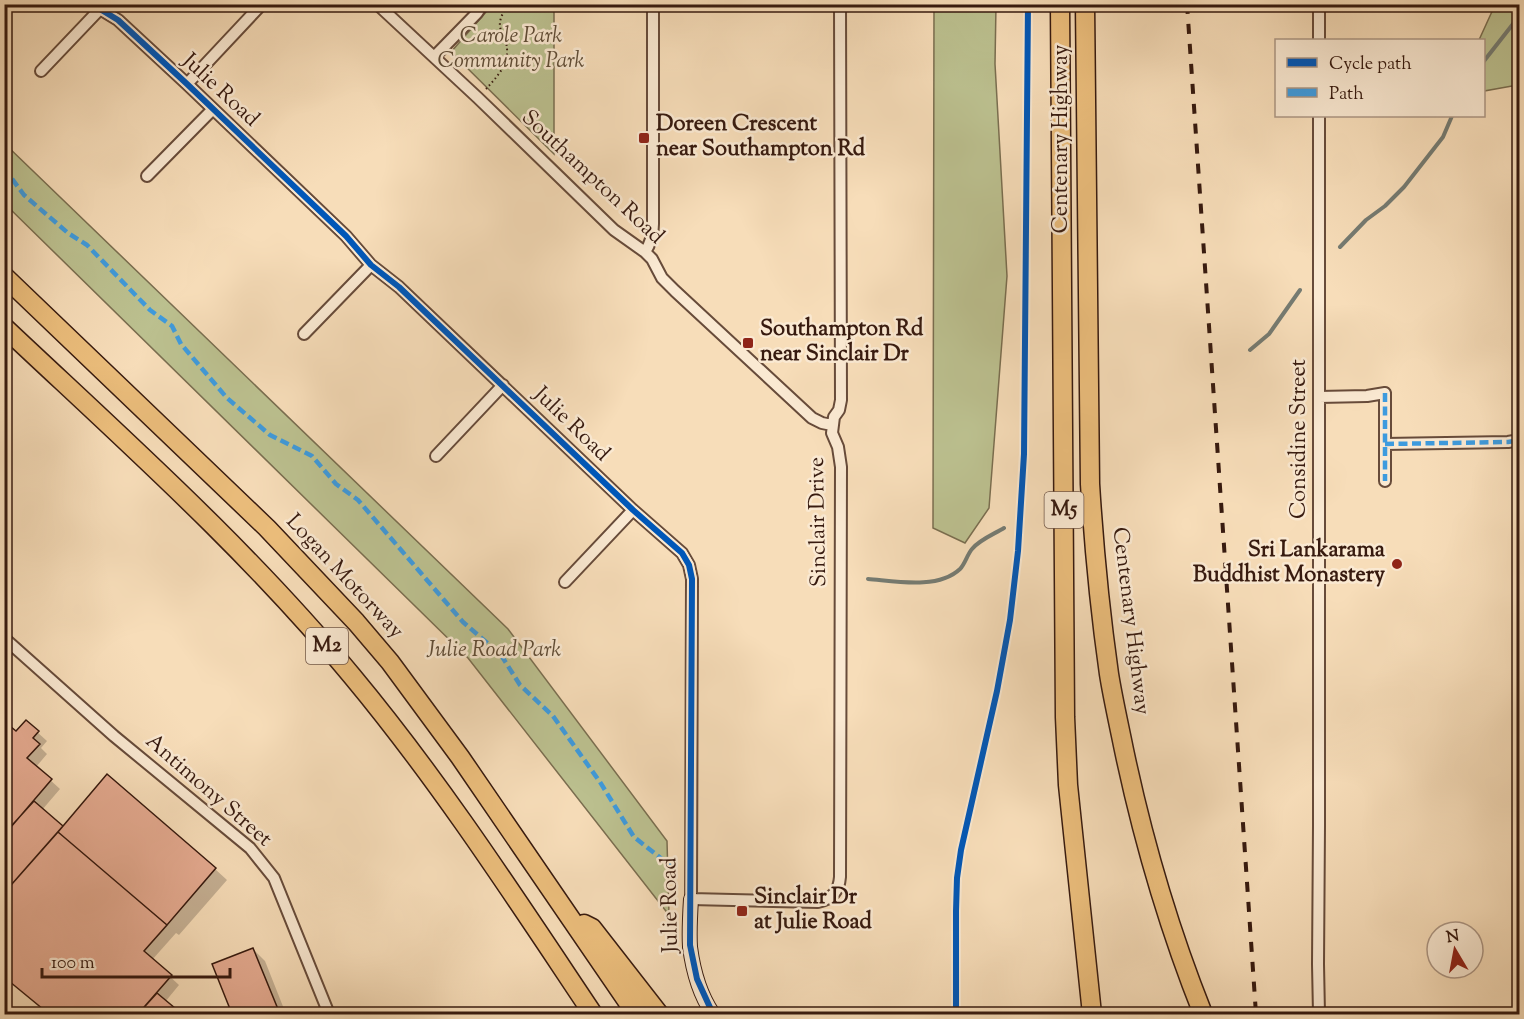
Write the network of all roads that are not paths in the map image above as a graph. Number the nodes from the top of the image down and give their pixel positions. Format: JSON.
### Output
{"nodes":[{"id":1,"x":262,"y":4,"type":"edge"},
{"id":2,"x":377,"y":4,"type":"edge"},
{"id":3,"x":483,"y":4,"type":"edge"},
{"id":4,"x":653,"y":4,"type":"edge"},
{"id":5,"x":840,"y":4,"type":"edge"},
{"id":6,"x":1060,"y":4,"type":"edge"},
{"id":7,"x":1085,"y":4,"type":"edge"},
{"id":8,"x":1319,"y":4,"type":"edge"},
{"id":9,"x":98,"y":7,"type":"edge"},
{"id":10,"x":1319,"y":39,"type":"edge"},
{"id":11,"x":434,"y":57,"type":"junction"},
{"id":12,"x":40,"y":71,"type":"dead end"},
{"id":13,"x":187,"y":84,"type":"junction"},
{"id":14,"x":213,"y":109,"type":"junction"},
{"id":15,"x":1319,"y":117,"type":"edge"},
{"id":16,"x":147,"y":176,"type":"dead end"},
{"id":17,"x":645,"y":252,"type":"junction"},
{"id":18,"x":371,"y":265,"type":"junction"},
{"id":19,"x":4,"y":276,"type":"edge"},
{"id":20,"x":4,"y":327,"type":"edge"},
{"id":21,"x":304,"y":334,"type":"dead end"},
{"id":22,"x":503,"y":385,"type":"junction"},
{"id":23,"x":1319,"y":397,"type":"junction"},
{"id":24,"x":832,"y":425,"type":"junction"},
{"id":25,"x":1520,"y":440,"type":"edge"},
{"id":26,"x":1385,"y":444,"type":"junction"},
{"id":27,"x":436,"y":456,"type":"dead end"},
{"id":28,"x":1385,"y":481,"type":"dead end"},
{"id":29,"x":633,"y":510,"type":"junction"},
{"id":30,"x":565,"y":582,"type":"dead end"},
{"id":31,"x":4,"y":638,"type":"edge"},
{"id":32,"x":691,"y":899,"type":"junction"},
{"id":33,"x":570,"y":917,"type":"junction"},
{"id":34,"x":329,"y":1014,"type":"edge"},
{"id":35,"x":593,"y":1014,"type":"edge"},
{"id":36,"x":636,"y":1014,"type":"edge"},
{"id":37,"x":659,"y":1014,"type":"edge"},
{"id":38,"x":712,"y":1014,"type":"edge"},
{"id":39,"x":1092,"y":1014,"type":"edge"},
{"id":40,"x":1203,"y":1014,"type":"edge"},
{"id":41,"x":1319,"y":1014,"type":"edge"}],
"edges":[{"from":1,"to":13,"type":"street"},
{"from":2,"to":11,"type":"street","name":"Southampton Road"},
{"from":3,"to":11,"type":"street"},
{"from":4,"to":17,"type":"street"},
{"from":5,"to":24,"type":"street","name":"Sinclair Drive"},
{"from":6,"to":39,"type":"highway","name":"Centenary Highway","number":"M5"},
{"from":7,"to":40,"type":"highway","name":"Centenary Highway","number":"M5"},
{"from":8,"to":10,"type":"street"},
{"from":9,"to":12,"type":"street"},
{"from":9,"to":13,"type":"street","name":"Julie Road"},
{"from":11,"to":17,"type":"street","name":"Southampton Road"},
{"from":13,"to":14,"type":"street","name":"Julie Road"},
{"from":14,"to":16,"type":"street"},
{"from":14,"to":18,"type":"street","name":"Julie Road"},
{"from":15,"to":23,"type":"street","name":"Considine Street"},
{"from":17,"to":24,"type":"street","name":"Southampton Road"},
{"from":18,"to":21,"type":"street"},
{"from":18,"to":22,"type":"street","name":"Julie Road"},
{"from":19,"to":33,"type":"highway","name":"Logan Motorway","number":"M2"},
{"from":20,"to":35,"type":"highway","number":"M2"},
{"from":22,"to":27,"type":"street"},
{"from":22,"to":29,"type":"street","name":"Julie Road"},
{"from":23,"to":26,"type":"street"},
{"from":23,"to":41,"type":"street","name":"Considine Street"},
{"from":24,"to":32,"type":"street","name":"Sinclair Drive"},
{"from":25,"to":26,"type":"street"},
{"from":26,"to":28,"type":"street"},
{"from":29,"to":30,"type":"street"},
{"from":29,"to":32,"type":"street","name":"Julie Road"},
{"from":31,"to":34,"type":"street","name":"Antimony Street"},
{"from":32,"to":38,"type":"street","name":"Julie Road"},
{"from":33,"to":36,"type":"highway","name":"Logan Motorway","number":"M2"},
{"from":33,"to":37,"type":"highway"}]}
